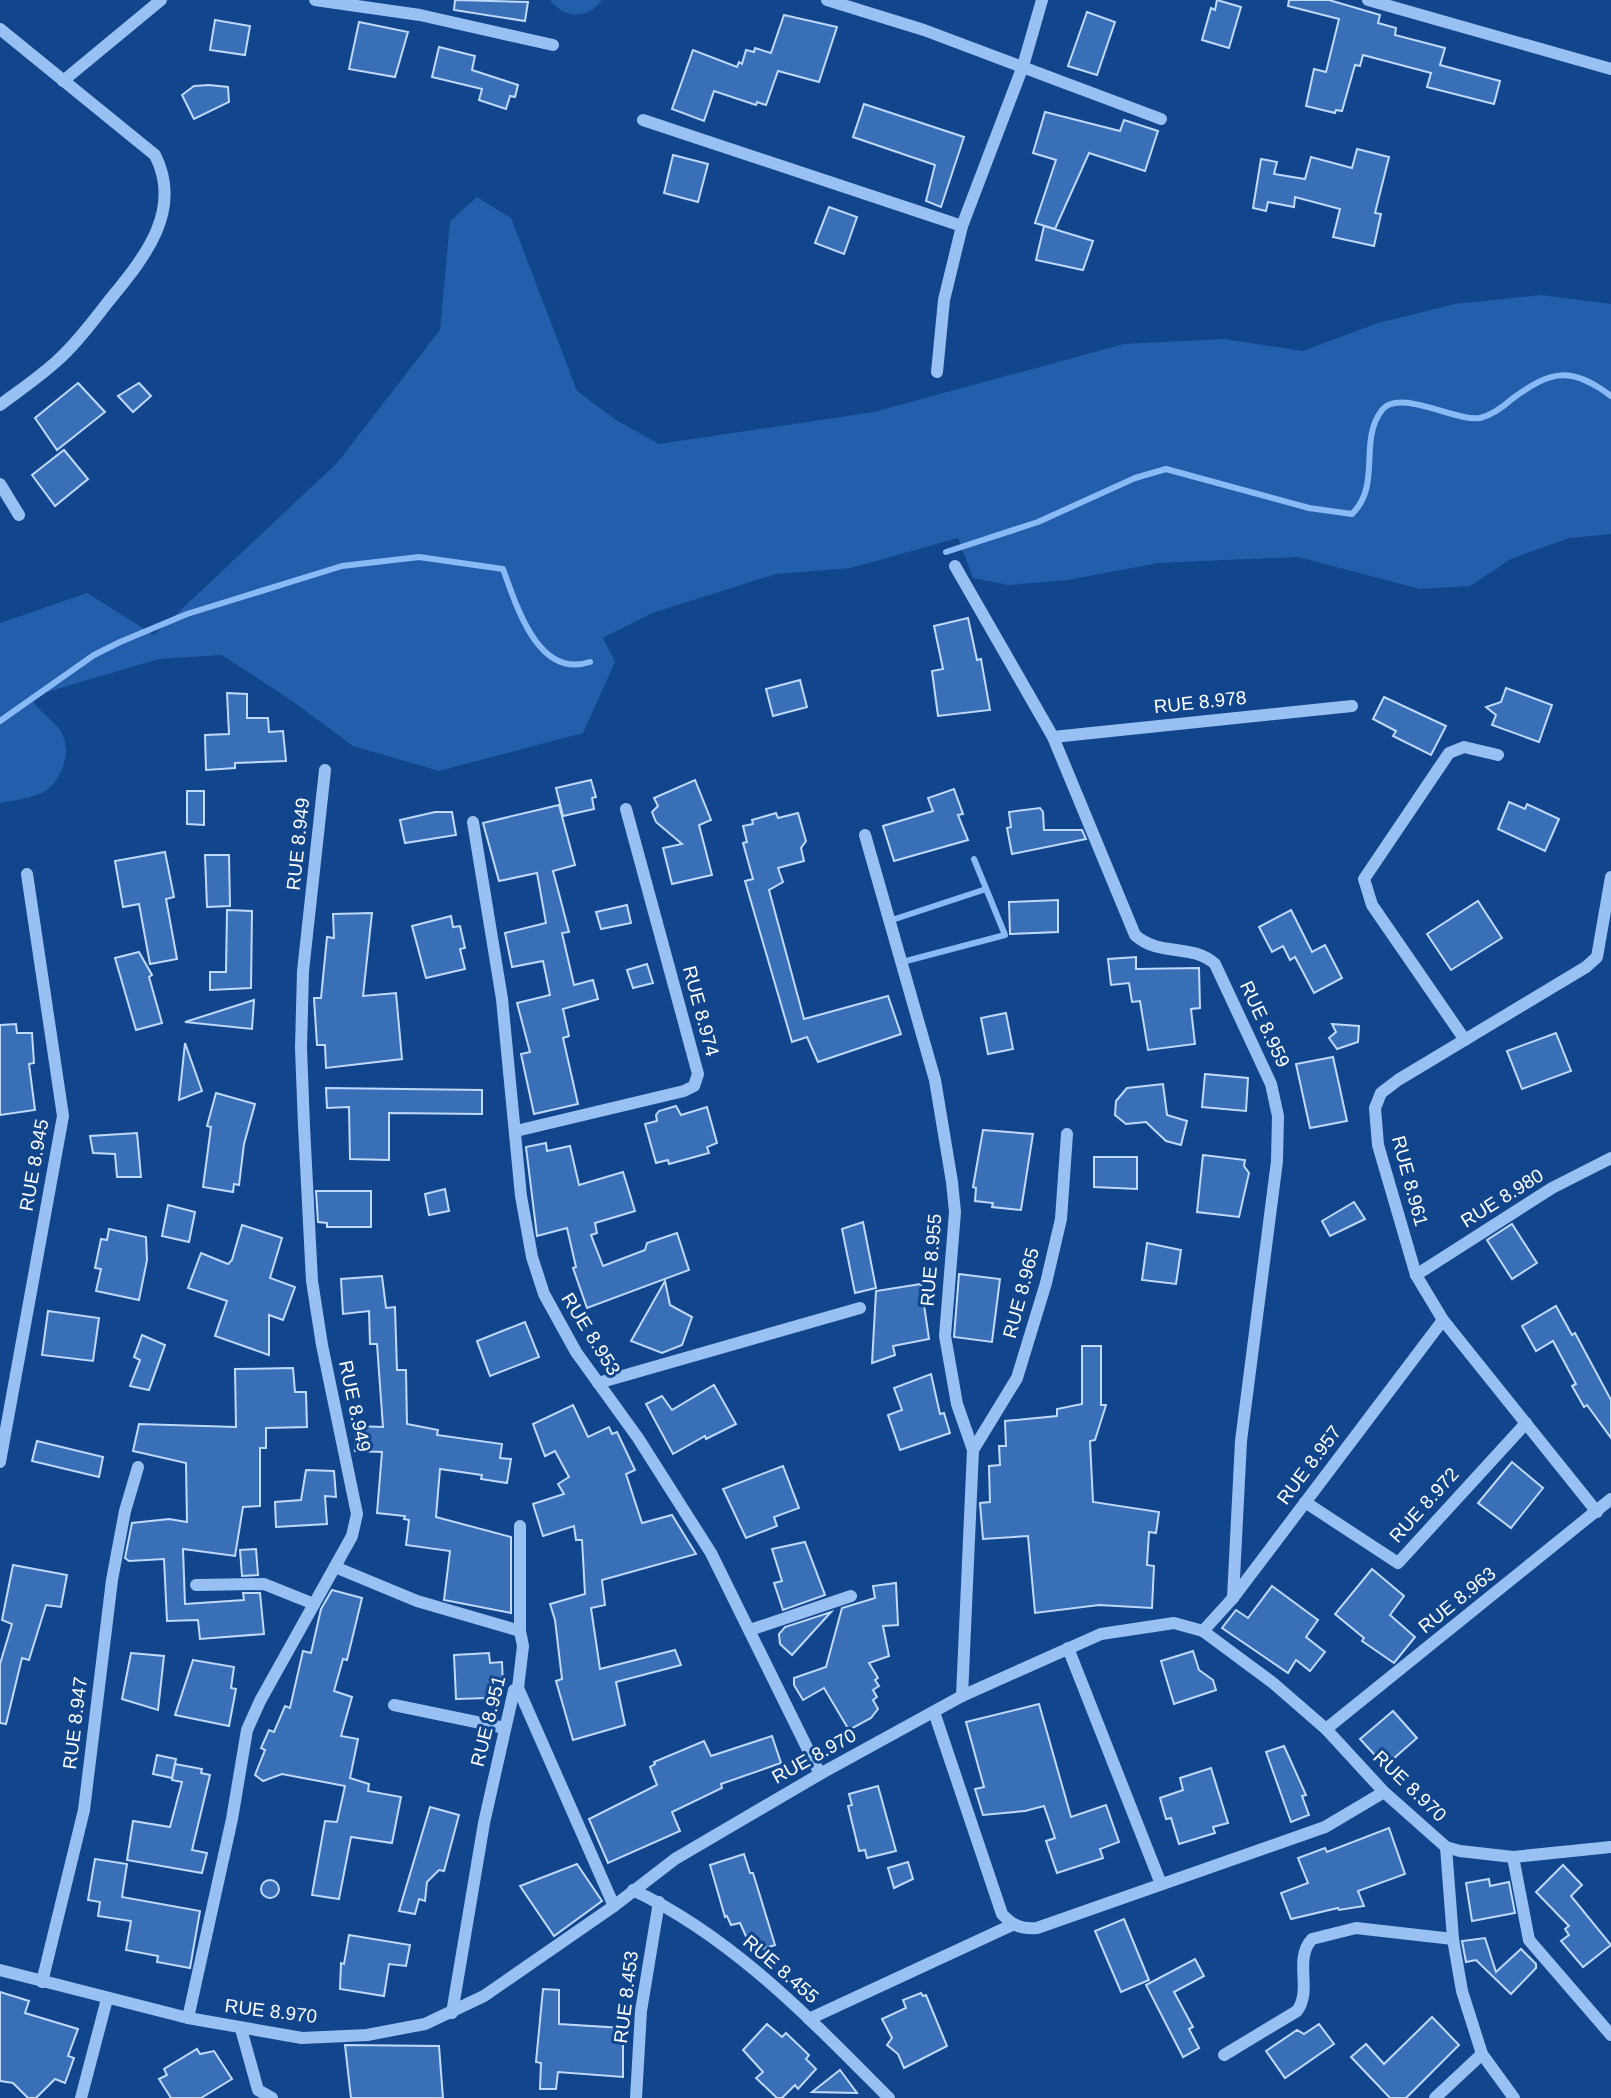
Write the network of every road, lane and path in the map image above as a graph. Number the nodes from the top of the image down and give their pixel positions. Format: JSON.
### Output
{"nodes":[{"id":1,"x":161,"y":0,"type":"edge"},
{"id":2,"x":315,"y":0,"type":"edge"},
{"id":3,"x":422,"y":0,"type":"edge"},
{"id":4,"x":827,"y":0,"type":"edge"},
{"id":5,"x":1042,"y":0,"type":"edge"},
{"id":6,"x":1368,"y":0,"type":"edge"},
{"id":7,"x":421,"y":15,"type":"junction"},
{"id":8,"x":0,"y":29,"type":"edge"},
{"id":9,"x":553,"y":45,"type":"dead end"},
{"id":10,"x":1023,"y":66,"type":"junction"},
{"id":11,"x":1611,"y":69,"type":"edge"},
{"id":12,"x":62,"y":81,"type":"junction"},
{"id":13,"x":1161,"y":119,"type":"dead end"},
{"id":14,"x":643,"y":120,"type":"dead end"},
{"id":15,"x":962,"y":226,"type":"junction"},
{"id":16,"x":937,"y":372,"type":"dead end"},
{"id":17,"x":0,"y":405,"type":"edge"},
{"id":18,"x":0,"y":484,"type":"edge"},
{"id":19,"x":19,"y":515,"type":"dead end"},
{"id":20,"x":955,"y":566,"type":"dead end"},
{"id":21,"x":1352,"y":706,"type":"dead end"},
{"id":22,"x":1053,"y":737,"type":"junction"},
{"id":23,"x":1498,"y":755,"type":"dead end"},
{"id":24,"x":325,"y":770,"type":"dead end"},
{"id":25,"x":626,"y":809,"type":"dead end"},
{"id":26,"x":473,"y":822,"type":"dead end"},
{"id":27,"x":865,"y":835,"type":"dead end"},
{"id":28,"x":27,"y":874,"type":"dead end"},
{"id":29,"x":1611,"y":877,"type":"edge"},
{"id":30,"x":1465,"y":1040,"type":"junction"},
{"id":31,"x":516,"y":1131,"type":"junction"},
{"id":32,"x":1067,"y":1134,"type":"dead end"},
{"id":33,"x":1611,"y":1158,"type":"edge"},
{"id":34,"x":1416,"y":1275,"type":"junction"},
{"id":35,"x":860,"y":1308,"type":"dead end"},
{"id":36,"x":1443,"y":1320,"type":"junction"},
{"id":37,"x":598,"y":1383,"type":"junction"},
{"id":38,"x":1526,"y":1423,"type":"junction"},
{"id":39,"x":973,"y":1450,"type":"junction"},
{"id":40,"x":0,"y":1462,"type":"edge"},
{"id":41,"x":138,"y":1467,"type":"dead end"},
{"id":42,"x":1611,"y":1499,"type":"edge"},
{"id":43,"x":1305,"y":1503,"type":"junction"},
{"id":44,"x":1597,"y":1512,"type":"junction"},
{"id":45,"x":520,"y":1526,"type":"dead end"},
{"id":46,"x":335,"y":1567,"type":"junction"},
{"id":47,"x":196,"y":1585,"type":"dead end"},
{"id":48,"x":851,"y":1596,"type":"dead end"},
{"id":49,"x":1233,"y":1598,"type":"junction"},
{"id":50,"x":314,"y":1604,"type":"junction"},
{"id":51,"x":750,"y":1630,"type":"junction"},
{"id":52,"x":520,"y":1631,"type":"junction"},
{"id":53,"x":1203,"y":1632,"type":"junction"},
{"id":54,"x":1068,"y":1648,"type":"junction"},
{"id":55,"x":518,"y":1688,"type":"junction"},
{"id":56,"x":962,"y":1696,"type":"junction"},
{"id":57,"x":394,"y":1705,"type":"dead end"},
{"id":58,"x":934,"y":1712,"type":"junction"},
{"id":59,"x":505,"y":1728,"type":"junction"},
{"id":60,"x":1326,"y":1729,"type":"junction"},
{"id":61,"x":820,"y":1774,"type":"junction"},
{"id":62,"x":1384,"y":1792,"type":"junction"},
{"id":63,"x":1446,"y":1847,"type":"junction"},
{"id":64,"x":1611,"y":1847,"type":"edge"},
{"id":65,"x":1513,"y":1857,"type":"junction"},
{"id":66,"x":1161,"y":1884,"type":"junction"},
{"id":67,"x":633,"y":1890,"type":"junction"},
{"id":68,"x":659,"y":1902,"type":"junction"},
{"id":69,"x":614,"y":1906,"type":"junction"},
{"id":70,"x":1012,"y":1925,"type":"junction"},
{"id":71,"x":1453,"y":1939,"type":"junction"},
{"id":72,"x":0,"y":1970,"type":"edge"},
{"id":73,"x":42,"y":1982,"type":"junction"},
{"id":74,"x":107,"y":1999,"type":"junction"},
{"id":75,"x":452,"y":2013,"type":"junction"},
{"id":76,"x":188,"y":2018,"type":"junction"},
{"id":77,"x":809,"y":2019,"type":"junction"},
{"id":78,"x":241,"y":2029,"type":"junction"},
{"id":79,"x":1611,"y":2035,"type":"edge"},
{"id":80,"x":1482,"y":2054,"type":"junction"},
{"id":81,"x":1224,"y":2055,"type":"dead end"},
{"id":82,"x":81,"y":2098,"type":"edge"},
{"id":83,"x":272,"y":2098,"type":"edge"},
{"id":84,"x":636,"y":2098,"type":"edge"},
{"id":85,"x":889,"y":2098,"type":"edge"},
{"id":86,"x":1435,"y":2098,"type":"edge"},
{"id":87,"x":1514,"y":2098,"type":"edge"}],
"edges":[{"from":1,"to":12,"type":"street"},
{"from":2,"to":7,"type":"street"},
{"from":3,"to":7,"type":"street"},
{"from":4,"to":10,"type":"street"},
{"from":5,"to":10,"type":"street"},
{"from":6,"to":11,"type":"street"},
{"from":7,"to":9,"type":"street"},
{"from":8,"to":12,"type":"street"},
{"from":10,"to":13,"type":"street"},
{"from":10,"to":15,"type":"street"},
{"from":12,"to":17,"type":"street"},
{"from":14,"to":15,"type":"street"},
{"from":15,"to":16,"type":"street"},
{"from":18,"to":19,"type":"street"},
{"from":20,"to":22,"type":"street","name":"RUE 8.959"},
{"from":21,"to":22,"type":"street","name":"RUE 8.978"},
{"from":22,"to":49,"type":"street","name":"RUE 8.959"},
{"from":23,"to":30,"type":"street"},
{"from":24,"to":46,"type":"street","name":"RUE 8.949"},
{"from":25,"to":31,"type":"street","name":"RUE 8.974"},
{"from":26,"to":31,"type":"street","name":"RUE 8.953"},
{"from":27,"to":39,"type":"street","name":"RUE 8.955"},
{"from":28,"to":40,"type":"street","name":"RUE 8.945"},
{"from":29,"to":30,"type":"street","name":"RUE 8.961"},
{"from":30,"to":34,"type":"street","name":"RUE 8.961"},
{"from":31,"to":37,"type":"street","name":"RUE 8.953"},
{"from":32,"to":39,"type":"street","name":"RUE 8.965"},
{"from":33,"to":34,"type":"street","name":"RUE 8.980"},
{"from":34,"to":36,"type":"street","name":"RUE 8.961"},
{"from":35,"to":37,"type":"street"},
{"from":36,"to":38,"type":"street","name":"RUE 8.961"},
{"from":36,"to":43,"type":"street","name":"RUE 8.957"},
{"from":37,"to":51,"type":"street","name":"RUE 8.953"},
{"from":38,"to":43,"type":"street","name":"RUE 8.972"},
{"from":38,"to":44,"type":"street","name":"RUE 8.961"},
{"from":39,"to":56,"type":"street","name":"RUE 8.955"},
{"from":41,"to":73,"type":"street","name":"RUE 8.947"},
{"from":42,"to":44,"type":"street","name":"RUE 8.963"},
{"from":43,"to":49,"type":"street","name":"RUE 8.957"},
{"from":44,"to":60,"type":"street","name":"RUE 8.963"},
{"from":45,"to":52,"type":"street","name":"RUE 8.951"},
{"from":46,"to":50,"type":"street","name":"RUE 8.949"},
{"from":46,"to":52,"type":"street"},
{"from":47,"to":50,"type":"street"},
{"from":48,"to":51,"type":"street"},
{"from":49,"to":53,"type":"street","name":"RUE 8.957"},
{"from":50,"to":76,"type":"street","name":"RUE 8.949"},
{"from":51,"to":61,"type":"street","name":"RUE 8.953"},
{"from":52,"to":55,"type":"street","name":"RUE 8.951"},
{"from":53,"to":54,"type":"street","name":"RUE 8.970"},
{"from":53,"to":60,"type":"street","name":"RUE 8.970"},
{"from":54,"to":56,"type":"street","name":"RUE 8.970"},
{"from":54,"to":66,"type":"street"},
{"from":55,"to":59,"type":"street","name":"RUE 8.951"},
{"from":55,"to":69,"type":"street"},
{"from":56,"to":58,"type":"street","name":"RUE 8.970"},
{"from":57,"to":59,"type":"street"},
{"from":58,"to":61,"type":"street","name":"RUE 8.970"},
{"from":58,"to":70,"type":"street"},
{"from":59,"to":75,"type":"street","name":"RUE 8.951"},
{"from":60,"to":62,"type":"street","name":"RUE 8.970"},
{"from":61,"to":67,"type":"street","name":"RUE 8.970"},
{"from":62,"to":63,"type":"street","name":"RUE 8.970"},
{"from":62,"to":66,"type":"street"},
{"from":63,"to":65,"type":"street","name":"RUE 8.970"},
{"from":63,"to":71,"type":"street"},
{"from":64,"to":65,"type":"street","name":"RUE 8.970"},
{"from":65,"to":79,"type":"street"},
{"from":66,"to":70,"type":"street"},
{"from":67,"to":68,"type":"street","name":"RUE 8.455"},
{"from":67,"to":69,"type":"street","name":"RUE 8.970"},
{"from":68,"to":77,"type":"street","name":"RUE 8.455"},
{"from":68,"to":84,"type":"street","name":"RUE 8.453"},
{"from":69,"to":75,"type":"street","name":"RUE 8.970"},
{"from":70,"to":77,"type":"street"},
{"from":71,"to":80,"type":"street"},
{"from":71,"to":81,"type":"street"},
{"from":72,"to":73,"type":"street","name":"RUE 8.970"},
{"from":73,"to":74,"type":"street","name":"RUE 8.970"},
{"from":74,"to":76,"type":"street","name":"RUE 8.970"},
{"from":74,"to":82,"type":"street"},
{"from":75,"to":78,"type":"street","name":"RUE 8.970"},
{"from":76,"to":78,"type":"street","name":"RUE 8.970"},
{"from":77,"to":85,"type":"street","name":"RUE 8.455"},
{"from":78,"to":83,"type":"street"},
{"from":80,"to":86,"type":"street"},
{"from":80,"to":87,"type":"street"}]}
